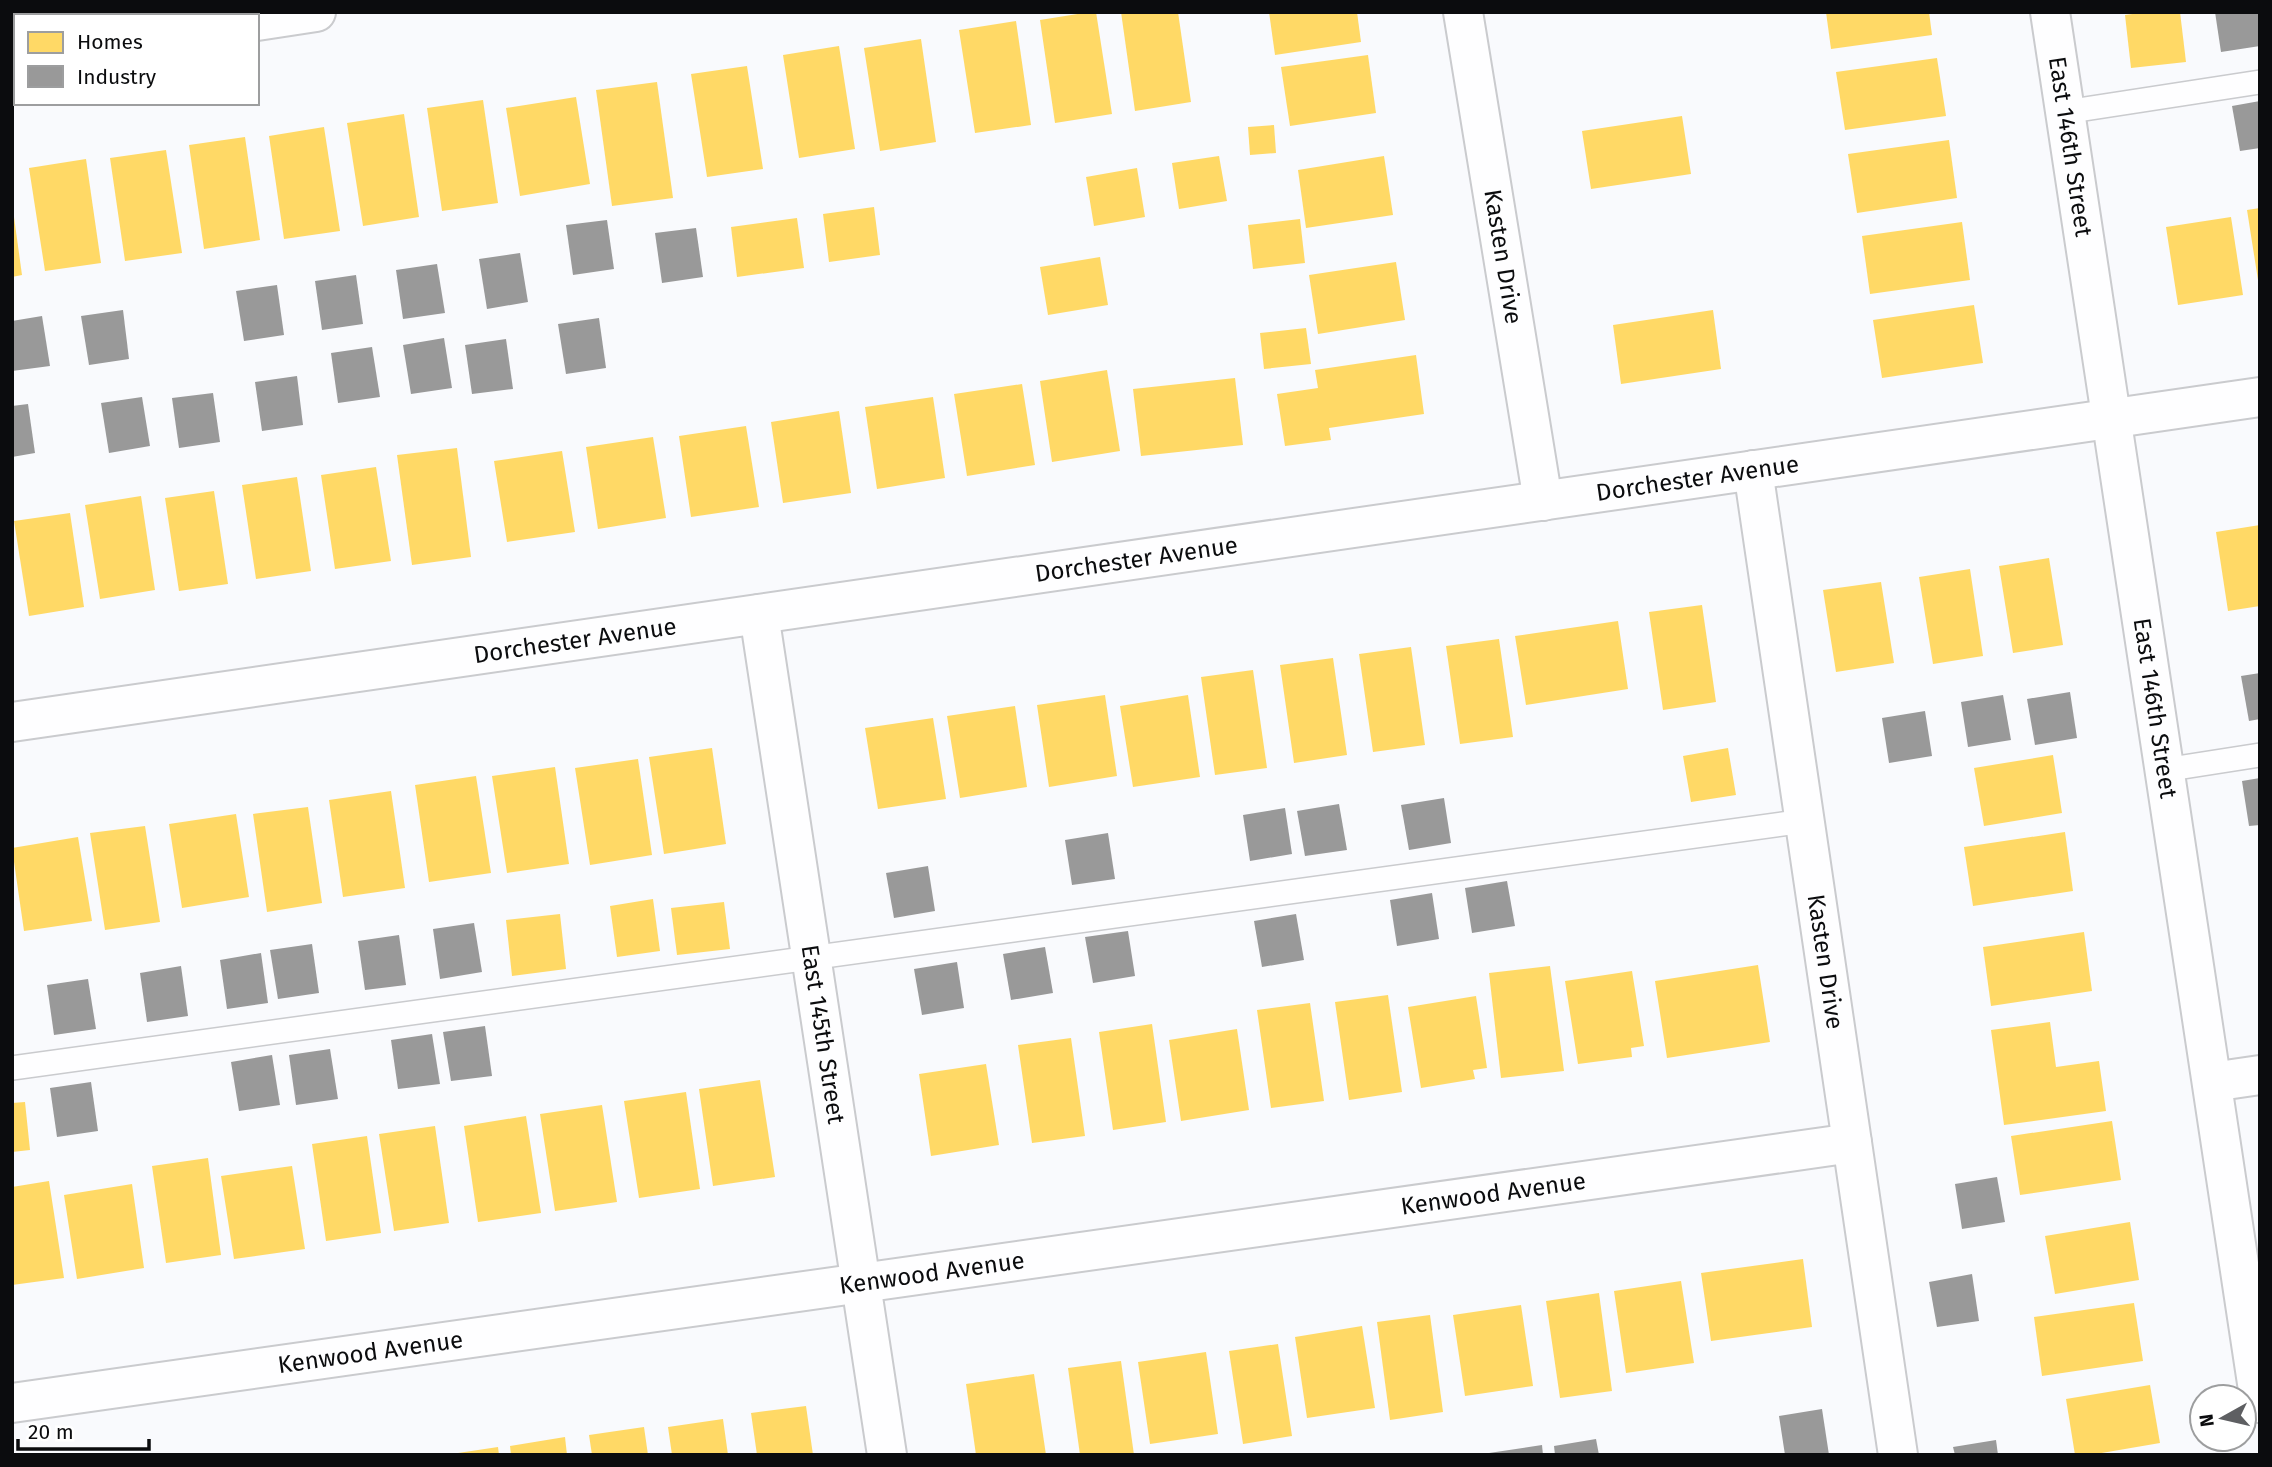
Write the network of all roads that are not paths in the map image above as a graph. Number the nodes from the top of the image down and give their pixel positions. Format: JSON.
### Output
{"nodes":[{"id":1,"x":316,"y":12,"type":"edge"},
{"id":2,"x":1463,"y":12,"type":"edge"},
{"id":3,"x":2050,"y":12,"type":"edge"},
{"id":4,"x":259,"y":20,"type":"edge"},
{"id":5,"x":2260,"y":82,"type":"edge"},
{"id":6,"x":2065,"y":112,"type":"junction"},
{"id":7,"x":2260,"y":397,"type":"edge"},
{"id":8,"x":2112,"y":418,"type":"junction"},
{"id":9,"x":1753,"y":470,"type":"junction"},
{"id":10,"x":1543,"y":500,"type":"junction"},
{"id":11,"x":759,"y":614,"type":"junction"},
{"id":12,"x":12,"y":722,"type":"edge"},
{"id":13,"x":2260,"y":755,"type":"edge"},
{"id":14,"x":2164,"y":770,"type":"junction"},
{"id":15,"x":1804,"y":821,"type":"junction"},
{"id":16,"x":811,"y":958,"type":"junction"},
{"id":17,"x":12,"y":1068,"type":"edge"},
{"id":18,"x":2260,"y":1075,"type":"edge"},
{"id":19,"x":2212,"y":1082,"type":"junction"},
{"id":20,"x":1852,"y":1143,"type":"junction"},
{"id":21,"x":861,"y":1283,"type":"junction"},
{"id":22,"x":12,"y":1403,"type":"edge"},
{"id":23,"x":2260,"y":1404,"type":"edge"},
{"id":24,"x":887,"y":1455,"type":"edge"},
{"id":25,"x":1898,"y":1455,"type":"edge"}],
"edges":[{"from":1,"to":4,"type":"street"},
{"from":2,"to":10,"type":"street","name":"Kasten Drive"},
{"from":3,"to":6,"type":"street","name":"East 146th Street"},
{"from":5,"to":6,"type":"lane"},
{"from":6,"to":8,"type":"street","name":"East 146th Street"},
{"from":7,"to":8,"type":"street","name":"Dorchester Avenue"},
{"from":8,"to":9,"type":"street","name":"Dorchester Avenue"},
{"from":8,"to":14,"type":"street","name":"East 146th Street"},
{"from":9,"to":10,"type":"street","name":"Dorchester Avenue"},
{"from":9,"to":15,"type":"street","name":"Kasten Drive"},
{"from":10,"to":11,"type":"street","name":"Dorchester Avenue"},
{"from":11,"to":12,"type":"street","name":"Dorchester Avenue"},
{"from":11,"to":16,"type":"street","name":"East 145th Street"},
{"from":13,"to":14,"type":"lane"},
{"from":14,"to":19,"type":"street","name":"East 146th Street"},
{"from":15,"to":16,"type":"lane"},
{"from":15,"to":20,"type":"street","name":"Kasten Drive"},
{"from":16,"to":17,"type":"lane"},
{"from":16,"to":21,"type":"street","name":"East 145th Street"},
{"from":18,"to":19,"type":"street"},
{"from":19,"to":23,"type":"street","name":"East 146th Street"},
{"from":20,"to":21,"type":"street","name":"Kenwood Avenue"},
{"from":20,"to":25,"type":"street","name":"Kasten Drive"},
{"from":21,"to":22,"type":"street","name":"Kenwood Avenue"},
{"from":21,"to":24,"type":"street","name":"East 145th Street"}]}
